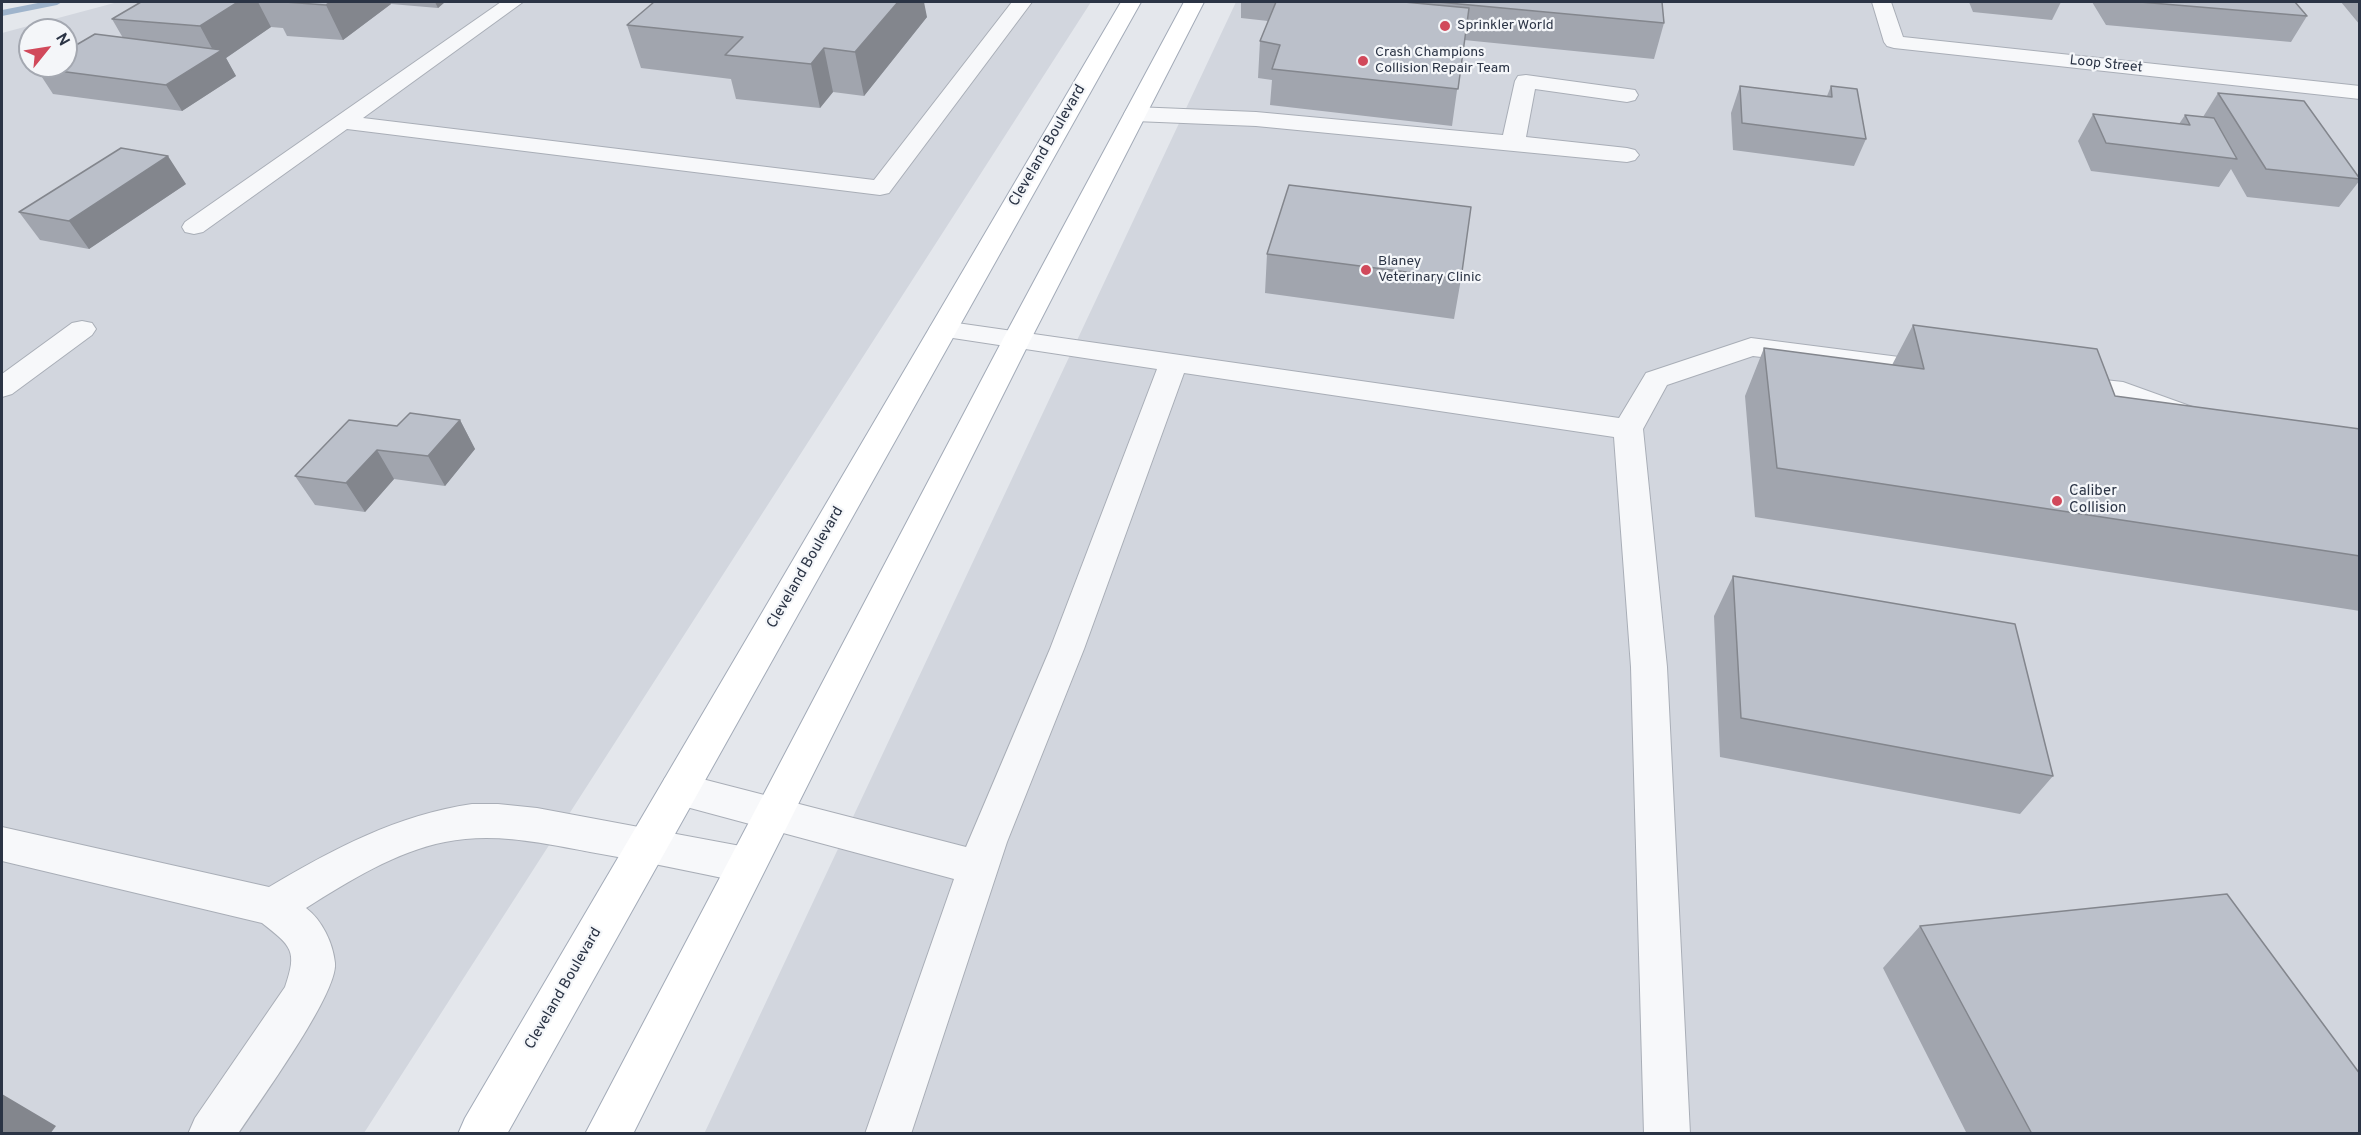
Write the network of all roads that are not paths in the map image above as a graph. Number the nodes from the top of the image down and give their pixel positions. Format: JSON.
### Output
{"nodes":[{"id":1,"x":513,"y":2,"type":"edge"},
{"id":2,"x":1022,"y":2,"type":"edge"},
{"id":3,"x":1131,"y":2,"type":"edge"},
{"id":4,"x":1194,"y":2,"type":"edge"},
{"id":5,"x":1882,"y":2,"type":"edge"},
{"id":6,"x":2360,"y":93,"type":"edge"},
{"id":7,"x":1627,"y":95,"type":"dead end"},
{"id":8,"x":1135,"y":114,"type":"junction"},
{"id":9,"x":343,"y":122,"type":"junction"},
{"id":10,"x":1513,"y":143,"type":"junction"},
{"id":11,"x":1627,"y":155,"type":"dead end"},
{"id":12,"x":194,"y":227,"type":"dead end"},
{"id":13,"x":943,"y":328,"type":"junction"},
{"id":14,"x":82,"y":329,"type":"dead end"},
{"id":15,"x":1017,"y":339,"type":"junction"},
{"id":16,"x":1173,"y":362,"type":"junction"},
{"id":17,"x":1960,"y":372,"type":"edge"},
{"id":18,"x":2041,"y":382,"type":"edge"},
{"id":19,"x":2,"y":388,"type":"edge"},
{"id":20,"x":2216,"y":427,"type":"edge"},
{"id":21,"x":1628,"y":429,"type":"junction"},
{"id":22,"x":679,"y":789,"type":"junction"},
{"id":23,"x":774,"y":812,"type":"junction"},
{"id":24,"x":2,"y":844,"type":"edge"},
{"id":25,"x":647,"y":844,"type":"junction"},
{"id":26,"x":746,"y":866,"type":"junction"},
{"id":27,"x":978,"y":868,"type":"junction"},
{"id":28,"x":273,"y":907,"type":"junction"},
{"id":29,"x":211,"y":1134,"type":"edge"},
{"id":30,"x":480,"y":1134,"type":"edge"},
{"id":31,"x":608,"y":1134,"type":"edge"},
{"id":32,"x":888,"y":1134,"type":"edge"},
{"id":33,"x":1667,"y":1134,"type":"edge"}],
"edges":[{"from":1,"to":9,"type":"street"},
{"from":2,"to":9,"type":"street"},
{"from":3,"to":13,"type":"main road","name":"Cleveland Boulevard"},
{"from":4,"to":8,"type":"main road"},
{"from":5,"to":6,"type":"street","name":"Loop Street"},
{"from":7,"to":10,"type":"street"},
{"from":8,"to":10,"type":"street"},
{"from":8,"to":15,"type":"main road"},
{"from":9,"to":12,"type":"street"},
{"from":10,"to":11,"type":"street"},
{"from":13,"to":15,"type":"street"},
{"from":13,"to":22,"type":"main road","name":"Cleveland Boulevard"},
{"from":14,"to":19,"type":"street"},
{"from":15,"to":16,"type":"street"},
{"from":15,"to":23,"type":"main road"},
{"from":16,"to":21,"type":"street"},
{"from":16,"to":27,"type":"street"},
{"from":17,"to":21,"type":"street"},
{"from":18,"to":20,"type":"street"},
{"from":21,"to":33,"type":"street"},
{"from":22,"to":23,"type":"street"},
{"from":22,"to":25,"type":"main road","name":"Cleveland Boulevard"},
{"from":23,"to":26,"type":"main road"},
{"from":23,"to":27,"type":"street"},
{"from":24,"to":28,"type":"street"},
{"from":25,"to":26,"type":"street"},
{"from":25,"to":28,"type":"street"},
{"from":25,"to":30,"type":"main road","name":"Cleveland Boulevard"},
{"from":26,"to":31,"type":"main road"},
{"from":27,"to":32,"type":"street"},
{"from":28,"to":29,"type":"street"}]}
